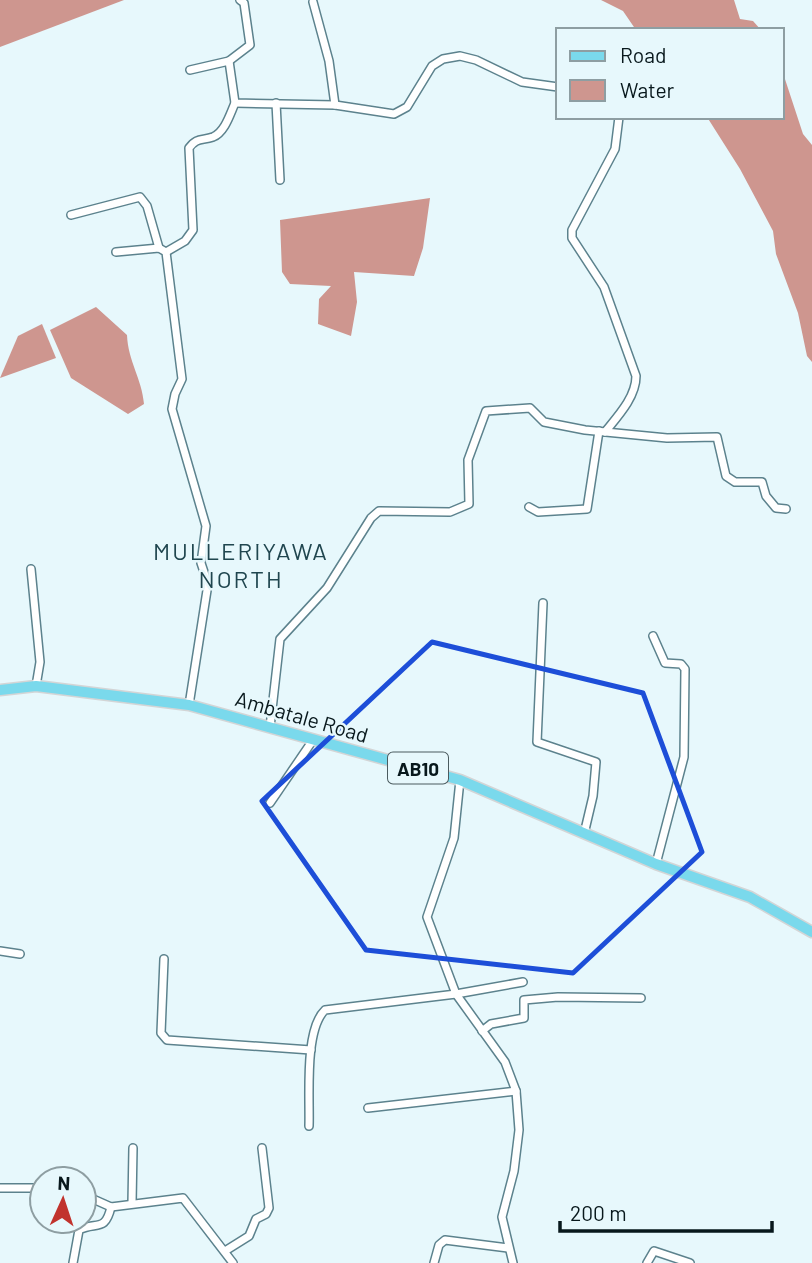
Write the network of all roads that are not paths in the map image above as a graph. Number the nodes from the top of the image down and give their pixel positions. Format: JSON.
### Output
{"nodes":[{"id":1,"x":240,"y":0,"type":"edge"},
{"id":2,"x":313,"y":2,"type":"dead end"},
{"id":3,"x":229,"y":61,"type":"junction"},
{"id":4,"x":190,"y":70,"type":"dead end"},
{"id":5,"x":556,"y":87,"type":"edge"},
{"id":6,"x":235,"y":103,"type":"junction"},
{"id":7,"x":276,"y":103,"type":"junction"},
{"id":8,"x":335,"y":105,"type":"junction"},
{"id":9,"x":619,"y":119,"type":"edge"},
{"id":10,"x":280,"y":180,"type":"dead end"},
{"id":11,"x":71,"y":215,"type":"dead end"},
{"id":12,"x":163,"y":250,"type":"junction"},
{"id":13,"x":116,"y":252,"type":"dead end"},
{"id":14,"x":602,"y":432,"type":"junction"},
{"id":15,"x":529,"y":507,"type":"dead end"},
{"id":16,"x":786,"y":509,"type":"dead end"},
{"id":17,"x":31,"y":569,"type":"dead end"},
{"id":18,"x":543,"y":603,"type":"dead end"},
{"id":19,"x":653,"y":636,"type":"dead end"},
{"id":20,"x":36,"y":686,"type":"junction"},
{"id":21,"x":0,"y":690,"type":"edge"},
{"id":22,"x":189,"y":705,"type":"junction"},
{"id":23,"x":270,"y":727,"type":"junction"},
{"id":24,"x":313,"y":740,"type":"junction"},
{"id":25,"x":460,"y":780,"type":"junction"},
{"id":26,"x":270,"y":803,"type":"dead end"},
{"id":27,"x":584,"y":834,"type":"junction"},
{"id":28,"x":656,"y":864,"type":"junction"},
{"id":29,"x":812,"y":932,"type":"edge"},
{"id":30,"x":0,"y":951,"type":"edge"},
{"id":31,"x":20,"y":954,"type":"dead end"},
{"id":32,"x":164,"y":959,"type":"dead end"},
{"id":33,"x":523,"y":982,"type":"dead end"},
{"id":34,"x":456,"y":994,"type":"junction"},
{"id":35,"x":641,"y":998,"type":"dead end"},
{"id":36,"x":482,"y":1031,"type":"junction"},
{"id":37,"x":312,"y":1050,"type":"junction"},
{"id":38,"x":516,"y":1091,"type":"junction"},
{"id":39,"x":368,"y":1108,"type":"dead end"},
{"id":40,"x":309,"y":1126,"type":"dead end"},
{"id":41,"x":133,"y":1148,"type":"dead end"},
{"id":42,"x":262,"y":1148,"type":"dead end"},
{"id":43,"x":0,"y":1188,"type":"edge"},
{"id":44,"x":28,"y":1188,"type":"edge"},
{"id":45,"x":98,"y":1201,"type":"edge"},
{"id":46,"x":132,"y":1203,"type":"junction"},
{"id":47,"x":111,"y":1207,"type":"junction"},
{"id":48,"x":508,"y":1248,"type":"junction"},
{"id":49,"x":225,"y":1251,"type":"junction"},
{"id":50,"x":73,"y":1263,"type":"edge"},
{"id":51,"x":233,"y":1263,"type":"edge"},
{"id":52,"x":434,"y":1263,"type":"edge"},
{"id":53,"x":513,"y":1263,"type":"edge"},
{"id":54,"x":647,"y":1263,"type":"edge"},
{"id":55,"x":690,"y":1263,"type":"edge"}],
"edges":[{"from":1,"to":3,"type":"street"},
{"from":2,"to":8,"type":"street"},
{"from":3,"to":4,"type":"street"},
{"from":3,"to":6,"type":"street"},
{"from":5,"to":8,"type":"street"},
{"from":6,"to":7,"type":"street"},
{"from":6,"to":12,"type":"street"},
{"from":7,"to":8,"type":"street"},
{"from":7,"to":10,"type":"street"},
{"from":9,"to":14,"type":"street"},
{"from":11,"to":12,"type":"street"},
{"from":12,"to":13,"type":"street"},
{"from":12,"to":22,"type":"street"},
{"from":14,"to":15,"type":"street"},
{"from":14,"to":16,"type":"street"},
{"from":14,"to":23,"type":"street"},
{"from":17,"to":20,"type":"street"},
{"from":18,"to":27,"type":"street"},
{"from":19,"to":28,"type":"street"},
{"from":20,"to":21,"type":"main road","name":"Ambatale Road","number":"AB10"},
{"from":20,"to":22,"type":"main road","name":"Ambatale Road","number":"AB10"},
{"from":22,"to":23,"type":"main road","name":"Ambatale Road","number":"AB10"},
{"from":23,"to":24,"type":"main road","name":"Ambatale Road","number":"AB10"},
{"from":24,"to":25,"type":"main road","name":"Ambatale Road","number":"AB10"},
{"from":24,"to":26,"type":"street"},
{"from":25,"to":27,"type":"main road","name":"Ambatale Road","number":"AB10"},
{"from":25,"to":34,"type":"street"},
{"from":27,"to":28,"type":"main road","name":"Ambatale Road","number":"AB10"},
{"from":28,"to":29,"type":"main road","name":"Ambatale Road","number":"AB10"},
{"from":30,"to":31,"type":"street"},
{"from":32,"to":37,"type":"street"},
{"from":33,"to":34,"type":"street"},
{"from":34,"to":36,"type":"street"},
{"from":34,"to":37,"type":"street"},
{"from":35,"to":36,"type":"street"},
{"from":36,"to":38,"type":"street"},
{"from":37,"to":40,"type":"street"},
{"from":38,"to":39,"type":"street"},
{"from":38,"to":48,"type":"street"},
{"from":41,"to":46,"type":"street"},
{"from":42,"to":49,"type":"street"},
{"from":43,"to":44,"type":"street"},
{"from":45,"to":47,"type":"street"},
{"from":46,"to":47,"type":"street"},
{"from":46,"to":49,"type":"street"},
{"from":47,"to":50,"type":"street"},
{"from":48,"to":52,"type":"street"},
{"from":48,"to":53,"type":"street"},
{"from":49,"to":51,"type":"street"},
{"from":54,"to":55,"type":"street"}]}
